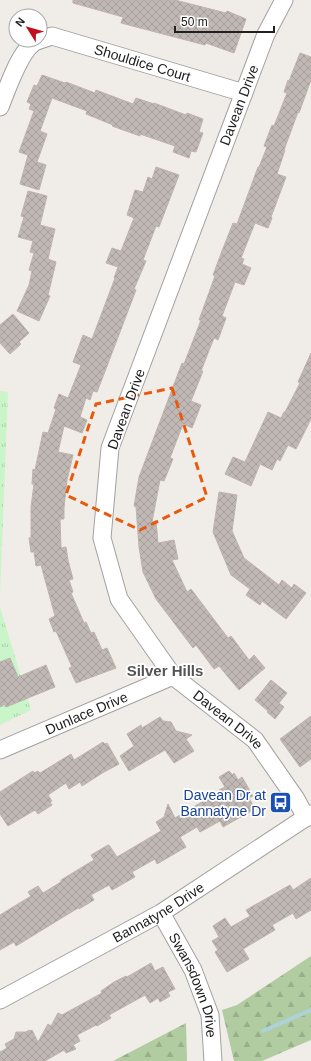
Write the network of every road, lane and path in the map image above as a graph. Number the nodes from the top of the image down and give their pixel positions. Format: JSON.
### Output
{"nodes":[{"id":1,"x":284,"y":0,"type":"edge"},
{"id":2,"x":48,"y":37,"type":"edge"},
{"id":3,"x":29,"y":48,"type":"edge"},
{"id":4,"x":244,"y":93,"type":"junction"},
{"id":5,"x":0,"y":107,"type":"edge"},
{"id":6,"x":173,"y":676,"type":"junction"},
{"id":7,"x":0,"y":750,"type":"edge"},
{"id":8,"x":308,"y":816,"type":"edge"},
{"id":9,"x":161,"y":913,"type":"junction"},
{"id":10,"x":0,"y":1000,"type":"edge"},
{"id":11,"x":213,"y":1061,"type":"edge"}],
"edges":[{"from":1,"to":4,"type":"street","name":"Davean Drive"},
{"from":2,"to":4,"type":"street","name":"Shouldice Court"},
{"from":3,"to":5,"type":"street","name":"Shouldice Court"},
{"from":4,"to":6,"type":"street","name":"Davean Drive"},
{"from":6,"to":7,"type":"street","name":"Dunlace Drive"},
{"from":6,"to":8,"type":"street","name":"Davean Drive"},
{"from":8,"to":9,"type":"street","name":"Bannatyne Drive"},
{"from":9,"to":10,"type":"street","name":"Bannatyne Drive"},
{"from":9,"to":11,"type":"street","name":"Swansdown Drive"}]}
